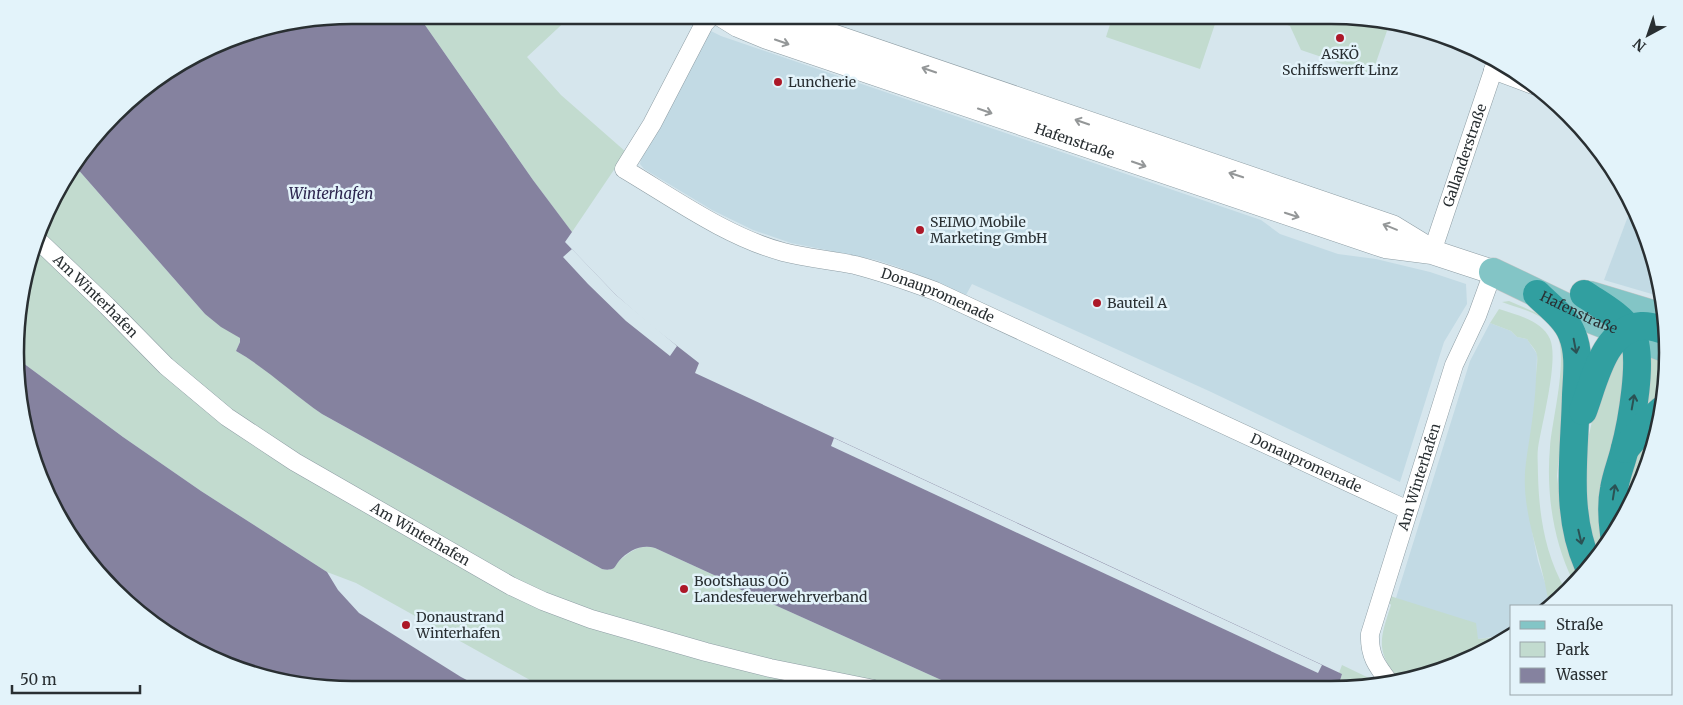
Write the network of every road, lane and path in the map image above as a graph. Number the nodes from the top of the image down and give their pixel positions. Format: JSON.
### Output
{"nodes":[{"id":1,"x":704,"y":24,"type":"edge"},
{"id":2,"x":736,"y":24,"type":"edge"},
{"id":3,"x":797,"y":24,"type":"edge"},
{"id":4,"x":1494,"y":67,"type":"edge"},
{"id":5,"x":42,"y":244,"type":"edge"},
{"id":6,"x":1432,"y":252,"type":"junction"},
{"id":7,"x":1493,"y":272,"type":"junction"},
{"id":8,"x":1537,"y":294,"type":"junction"},
{"id":9,"x":1584,"y":294,"type":"junction"},
{"id":10,"x":1657,"y":316,"type":"edge"},
{"id":11,"x":1659,"y":329,"type":"edge"},
{"id":12,"x":1628,"y":332,"type":"junction"},
{"id":13,"x":1659,"y":346,"type":"edge"},
{"id":14,"x":1653,"y":418,"type":"edge"},
{"id":15,"x":1575,"y":432,"type":"junction"},
{"id":16,"x":1624,"y":450,"type":"junction"},
{"id":17,"x":1408,"y":510,"type":"junction"},
{"id":18,"x":1612,"y":522,"type":"edge"},
{"id":19,"x":1586,"y":559,"type":"edge"},
{"id":20,"x":1384,"y":676,"type":"edge"},
{"id":21,"x":838,"y":681,"type":"edge"}],
"edges":[{"from":1,"to":17,"type":"street","name":"Donaupromenade"},
{"from":2,"to":6,"type":"main road","name":"Hafenstraße","one_way":true},
{"from":6,"to":3,"type":"main road","name":"Hafenstraße","one_way":true},
{"from":4,"to":6,"type":"street","name":"Gallanderstraße"},
{"from":5,"to":21,"type":"street","name":"Am Winterhafen"},
{"from":6,"to":7,"type":"main road","name":"Hafenstraße"},
{"from":7,"to":8,"type":"main road","name":"Hafenstraße"},
{"from":7,"to":9,"type":"main road","name":"Hafenstraße"},
{"from":7,"to":17,"type":"street","name":"Am Winterhafen"},
{"from":8,"to":12,"type":"main road","name":"Hafenstraße"},
{"from":8,"to":15,"type":"highway","one_way":true},
{"from":9,"to":10,"type":"main road","name":"Hafenstraße"},
{"from":9,"to":12,"type":"highway"},
{"from":11,"to":12,"type":"highway"},
{"from":12,"to":13,"type":"main road","name":"Hafenstraße"},
{"from":12,"to":15,"type":"highway"},
{"from":16,"to":12,"type":"highway","one_way":true},
{"from":14,"to":16,"type":"highway"},
{"from":15,"to":19,"type":"highway","one_way":true},
{"from":18,"to":16,"type":"highway","one_way":true},
{"from":17,"to":20,"type":"street","name":"Am Winterhafen"}]}
